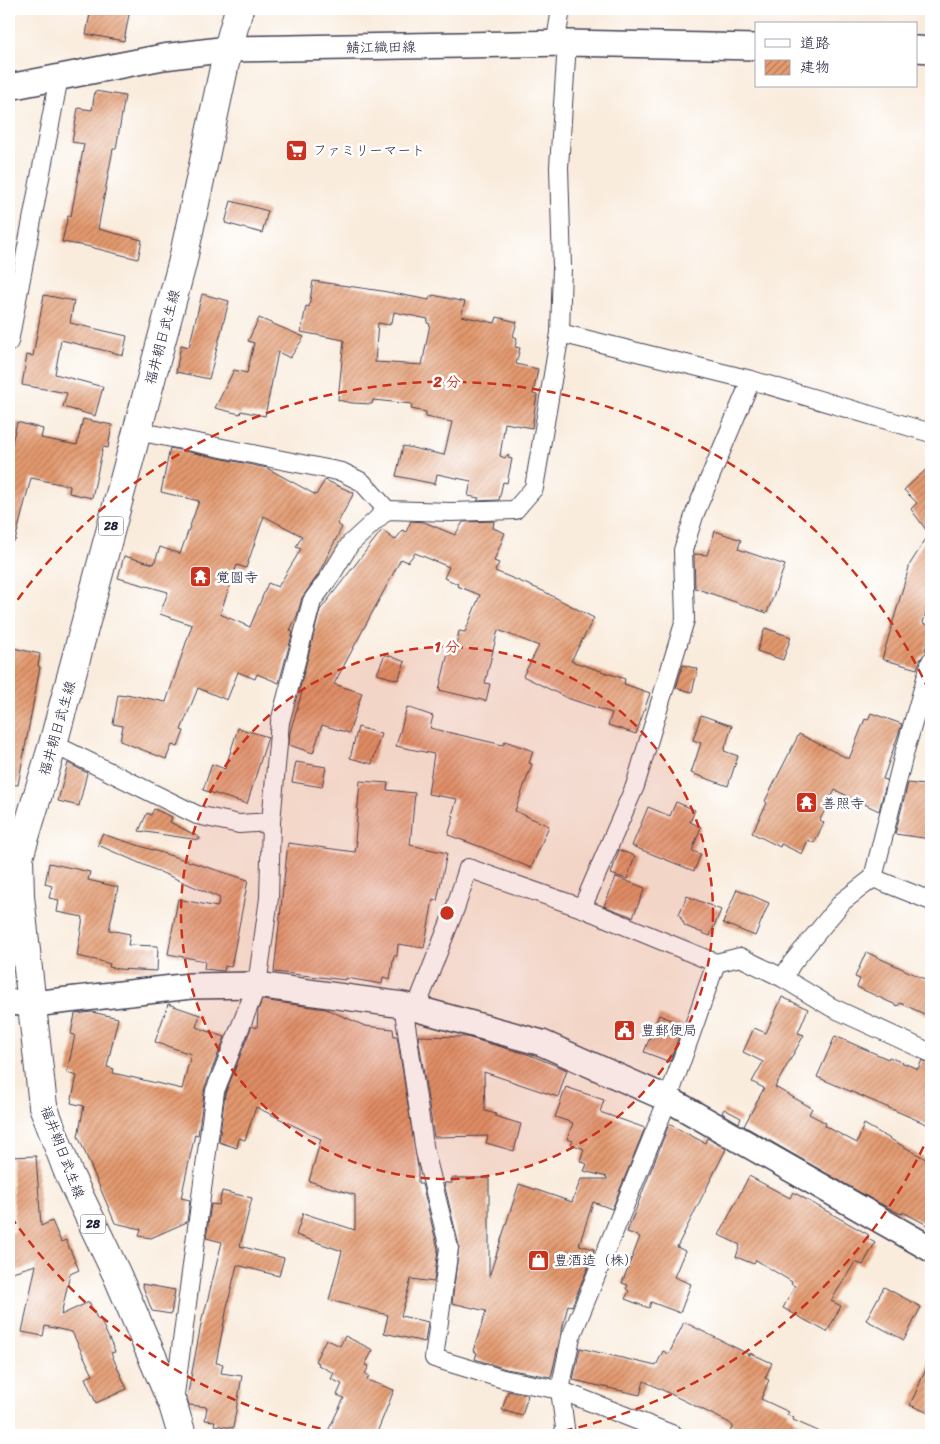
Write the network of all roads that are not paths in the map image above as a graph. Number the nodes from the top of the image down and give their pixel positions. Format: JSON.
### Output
{"nodes":[{"id":1,"x":239,"y":9,"type":"edge"},
{"id":2,"x":561,"y":9,"type":"edge"},
{"id":3,"x":567,"y":43,"type":"junction"},
{"id":4,"x":755,"y":47,"type":"edge"},
{"id":5,"x":228,"y":49,"type":"junction"},
{"id":6,"x":918,"y":49,"type":"edge"},
{"id":7,"x":931,"y":50,"type":"edge"},
{"id":8,"x":59,"y":77,"type":"junction"},
{"id":9,"x":9,"y":87,"type":"edge"},
{"id":10,"x":560,"y":333,"type":"junction"},
{"id":11,"x":9,"y":342,"type":"edge"},
{"id":12,"x":751,"y":380,"type":"junction"},
{"id":13,"x":137,"y":432,"type":"junction"},
{"id":14,"x":931,"y":433,"type":"edge"},
{"id":15,"x":387,"y":510,"type":"junction"},
{"id":16,"x":931,"y":661,"type":"edge"},
{"id":17,"x":54,"y":744,"type":"junction"},
{"id":18,"x":271,"y":822,"type":"junction"},
{"id":19,"x":873,"y":878,"type":"junction"},
{"id":20,"x":931,"y":900,"type":"edge"},
{"id":21,"x":582,"y":908,"type":"junction"},
{"id":22,"x":716,"y":963,"type":"junction"},
{"id":23,"x":783,"y":978,"type":"junction"},
{"id":24,"x":257,"y":985,"type":"junction"},
{"id":25,"x":21,"y":1003,"type":"edge"},
{"id":26,"x":409,"y":1007,"type":"junction"},
{"id":27,"x":931,"y":1053,"type":"edge"},
{"id":28,"x":668,"y":1099,"type":"junction"},
{"id":29,"x":931,"y":1249,"type":"edge"},
{"id":30,"x":560,"y":1390,"type":"junction"},
{"id":31,"x":173,"y":1405,"type":"junction"},
{"id":32,"x":182,"y":1435,"type":"edge"},
{"id":33,"x":563,"y":1435,"type":"edge"},
{"id":34,"x":674,"y":1435,"type":"edge"}],
"edges":[{"from":1,"to":5,"type":"main road","name":"福井朝日武生線","number":"28"},
{"from":2,"to":3,"type":"street"},
{"from":3,"to":4,"type":"street","name":"鯖江織田線"},
{"from":3,"to":5,"type":"street","name":"鯖江織田線"},
{"from":3,"to":10,"type":"street"},
{"from":5,"to":8,"type":"street","name":"鯖江織田線"},
{"from":5,"to":13,"type":"main road","name":"福井朝日武生線","number":"28"},
{"from":6,"to":7,"type":"street"},
{"from":8,"to":9,"type":"street","name":"鯖江織田線"},
{"from":8,"to":11,"type":"street"},
{"from":10,"to":12,"type":"street"},
{"from":10,"to":15,"type":"street"},
{"from":12,"to":14,"type":"street"},
{"from":12,"to":21,"type":"street"},
{"from":13,"to":15,"type":"street"},
{"from":13,"to":17,"type":"main road","name":"福井朝日武生線","number":"28"},
{"from":15,"to":18,"type":"street"},
{"from":16,"to":19,"type":"street"},
{"from":17,"to":18,"type":"street"},
{"from":17,"to":25,"type":"main road","name":"福井朝日武生線","number":"28"},
{"from":18,"to":24,"type":"street"},
{"from":19,"to":20,"type":"street"},
{"from":19,"to":23,"type":"street"},
{"from":21,"to":22,"type":"street"},
{"from":21,"to":26,"type":"street"},
{"from":22,"to":23,"type":"street"},
{"from":22,"to":28,"type":"street"},
{"from":23,"to":27,"type":"street"},
{"from":24,"to":25,"type":"street"},
{"from":24,"to":26,"type":"street"},
{"from":24,"to":31,"type":"street"},
{"from":25,"to":31,"type":"main road","name":"福井朝日武生線","number":"28"},
{"from":26,"to":28,"type":"street"},
{"from":26,"to":30,"type":"street"},
{"from":28,"to":29,"type":"street"},
{"from":28,"to":30,"type":"street"},
{"from":30,"to":33,"type":"street"},
{"from":30,"to":34,"type":"street"},
{"from":31,"to":32,"type":"main road","name":"福井朝日武生線","number":"28"}]}
